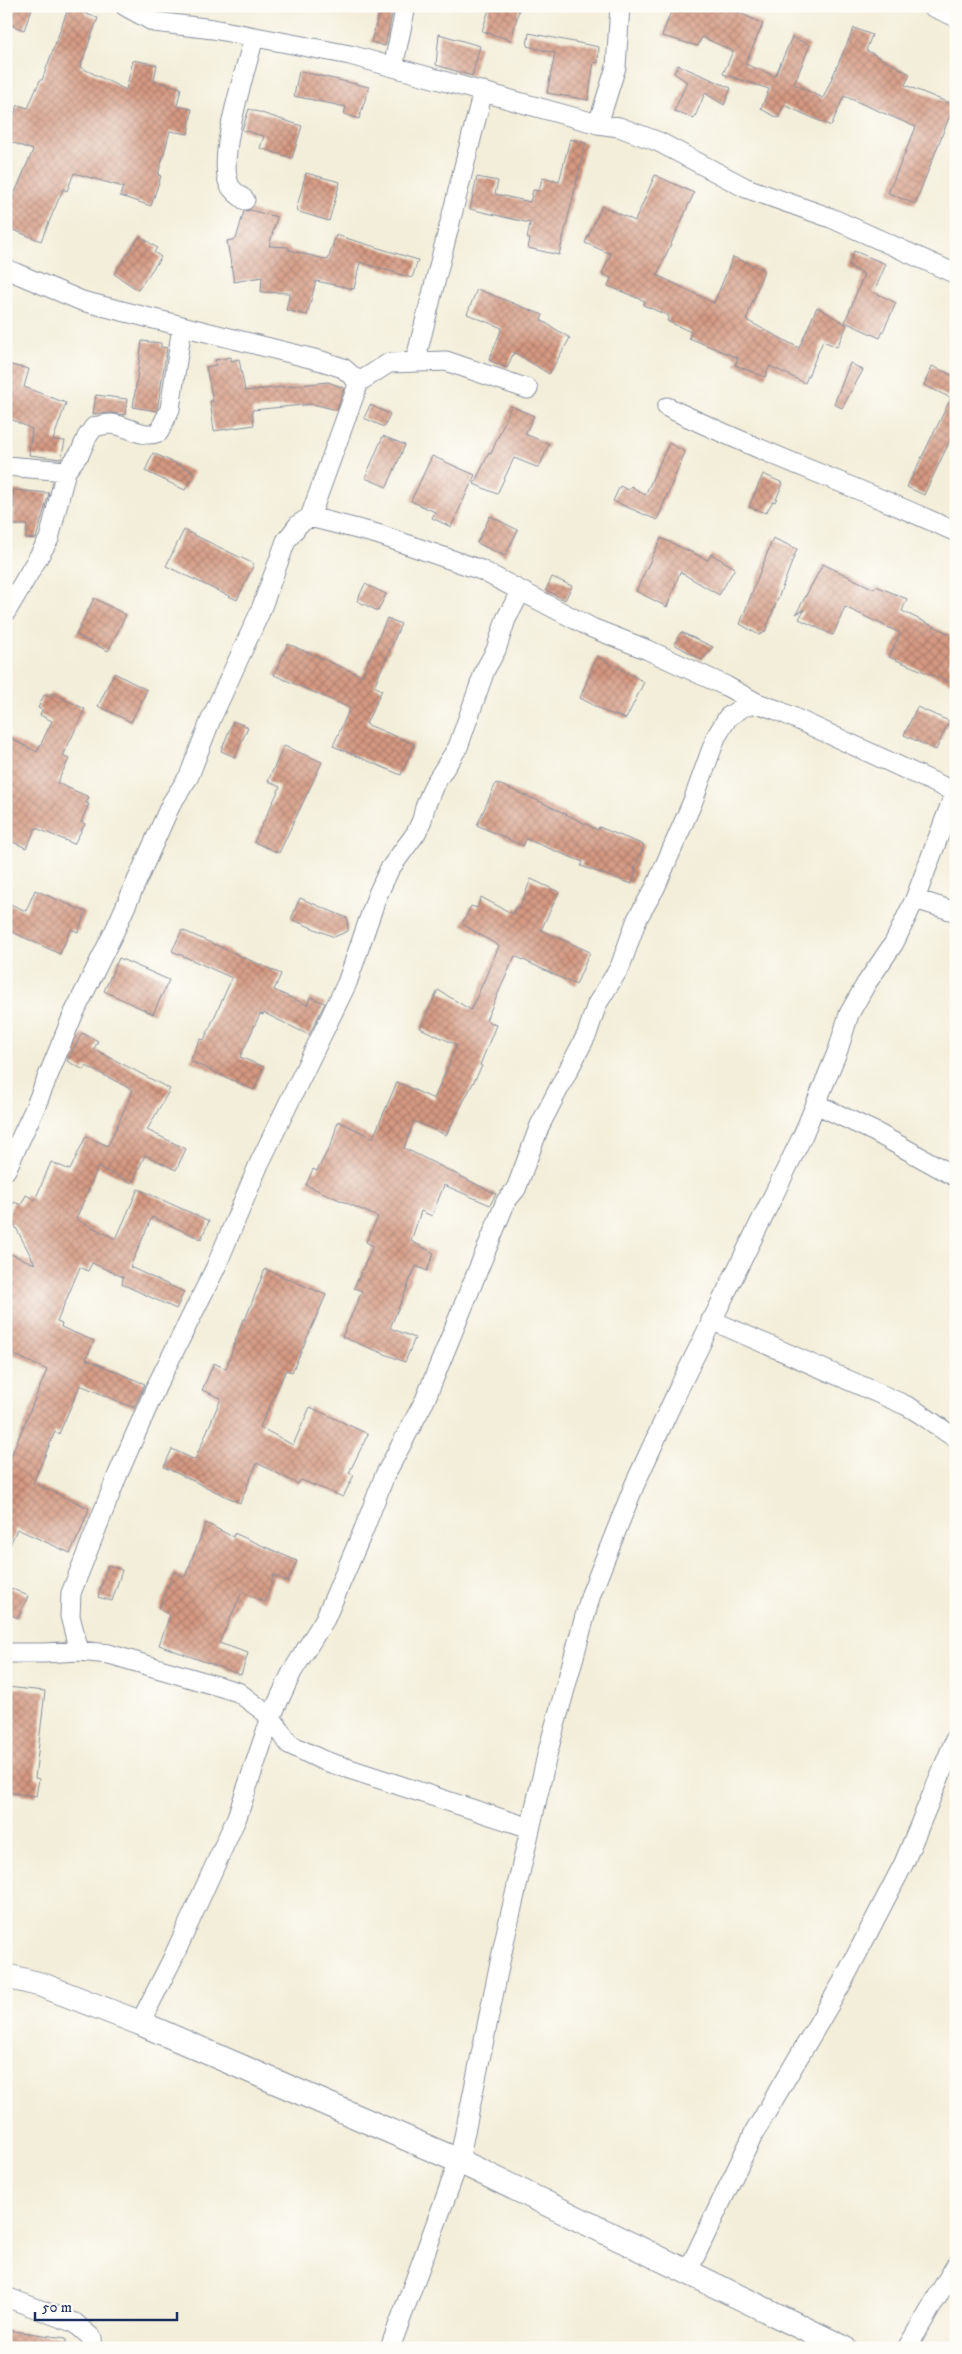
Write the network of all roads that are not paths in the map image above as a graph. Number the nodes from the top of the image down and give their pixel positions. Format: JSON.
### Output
{"nodes":[{"id":1,"x":125,"y":6,"type":"edge"},
{"id":2,"x":406,"y":6,"type":"edge"},
{"id":3,"x":620,"y":6,"type":"edge"},
{"id":4,"x":931,"y":6,"type":"edge"},
{"id":5,"x":156,"y":14,"type":"edge"},
{"id":6,"x":956,"y":17,"type":"edge"},
{"id":7,"x":254,"y":37,"type":"junction"},
{"id":8,"x":394,"y":67,"type":"junction"},
{"id":9,"x":483,"y":91,"type":"junction"},
{"id":10,"x":598,"y":124,"type":"junction"},
{"id":11,"x":245,"y":200,"type":"dead end"},
{"id":12,"x":6,"y":269,"type":"edge"},
{"id":13,"x":956,"y":274,"type":"edge"},
{"id":14,"x":182,"y":326,"type":"junction"},
{"id":15,"x":415,"y":362,"type":"junction"},
{"id":16,"x":360,"y":382,"type":"junction"},
{"id":17,"x":528,"y":389,"type":"dead end"},
{"id":18,"x":667,"y":407,"type":"dead end"},
{"id":19,"x":6,"y":466,"type":"edge"},
{"id":20,"x":66,"y":471,"type":"junction"},
{"id":21,"x":310,"y":517,"type":"junction"},
{"id":22,"x":956,"y":532,"type":"edge"},
{"id":23,"x":521,"y":591,"type":"junction"},
{"id":24,"x":6,"y":612,"type":"edge"},
{"id":25,"x":757,"y":703,"type":"junction"},
{"id":26,"x":955,"y":791,"type":"edge"},
{"id":27,"x":915,"y":899,"type":"junction"},
{"id":28,"x":956,"y":912,"type":"edge"},
{"id":29,"x":816,"y":1104,"type":"junction"},
{"id":30,"x":6,"y":1170,"type":"edge"},
{"id":31,"x":956,"y":1176,"type":"edge"},
{"id":32,"x":711,"y":1320,"type":"junction"},
{"id":33,"x":956,"y":1438,"type":"edge"},
{"id":34,"x":79,"y":1651,"type":"junction"},
{"id":35,"x":6,"y":1653,"type":"edge"},
{"id":36,"x":271,"y":1717,"type":"junction"},
{"id":37,"x":956,"y":1737,"type":"edge"},
{"id":38,"x":530,"y":1828,"type":"junction"},
{"id":39,"x":6,"y":1976,"type":"edge"},
{"id":40,"x":140,"y":2023,"type":"junction"},
{"id":41,"x":459,"y":2161,"type":"junction"},
{"id":42,"x":956,"y":2265,"type":"edge"},
{"id":43,"x":688,"y":2272,"type":"junction"},
{"id":44,"x":6,"y":2297,"type":"edge"},
{"id":45,"x":93,"y":2348,"type":"edge"},
{"id":46,"x":390,"y":2348,"type":"edge"},
{"id":47,"x":844,"y":2348,"type":"edge"},
{"id":48,"x":908,"y":2348,"type":"edge"}],
"edges":[{"from":1,"to":5,"type":"street"},
{"from":2,"to":8,"type":"street"},
{"from":3,"to":10,"type":"street"},
{"from":4,"to":6,"type":"street"},
{"from":5,"to":7,"type":"street"},
{"from":7,"to":8,"type":"street"},
{"from":7,"to":11,"type":"street"},
{"from":8,"to":9,"type":"street"},
{"from":9,"to":10,"type":"street"},
{"from":9,"to":15,"type":"street"},
{"from":10,"to":13,"type":"street"},
{"from":12,"to":14,"type":"street"},
{"from":14,"to":16,"type":"street"},
{"from":14,"to":20,"type":"street"},
{"from":15,"to":16,"type":"street"},
{"from":15,"to":17,"type":"street"},
{"from":16,"to":21,"type":"street"},
{"from":18,"to":22,"type":"street"},
{"from":19,"to":20,"type":"street"},
{"from":20,"to":24,"type":"street"},
{"from":21,"to":23,"type":"street"},
{"from":21,"to":30,"type":"street"},
{"from":23,"to":25,"type":"street"},
{"from":23,"to":34,"type":"street"},
{"from":25,"to":26,"type":"street"},
{"from":25,"to":36,"type":"street"},
{"from":26,"to":27,"type":"street"},
{"from":27,"to":28,"type":"street"},
{"from":27,"to":29,"type":"street"},
{"from":29,"to":31,"type":"street"},
{"from":29,"to":32,"type":"street"},
{"from":32,"to":33,"type":"street"},
{"from":32,"to":38,"type":"street"},
{"from":34,"to":35,"type":"street"},
{"from":34,"to":36,"type":"street"},
{"from":36,"to":38,"type":"street"},
{"from":36,"to":40,"type":"street"},
{"from":37,"to":43,"type":"street"},
{"from":38,"to":41,"type":"street"},
{"from":39,"to":40,"type":"street"},
{"from":40,"to":41,"type":"street"},
{"from":41,"to":43,"type":"street"},
{"from":41,"to":46,"type":"street"},
{"from":42,"to":48,"type":"street"},
{"from":43,"to":47,"type":"street"},
{"from":44,"to":45,"type":"street"}]}
